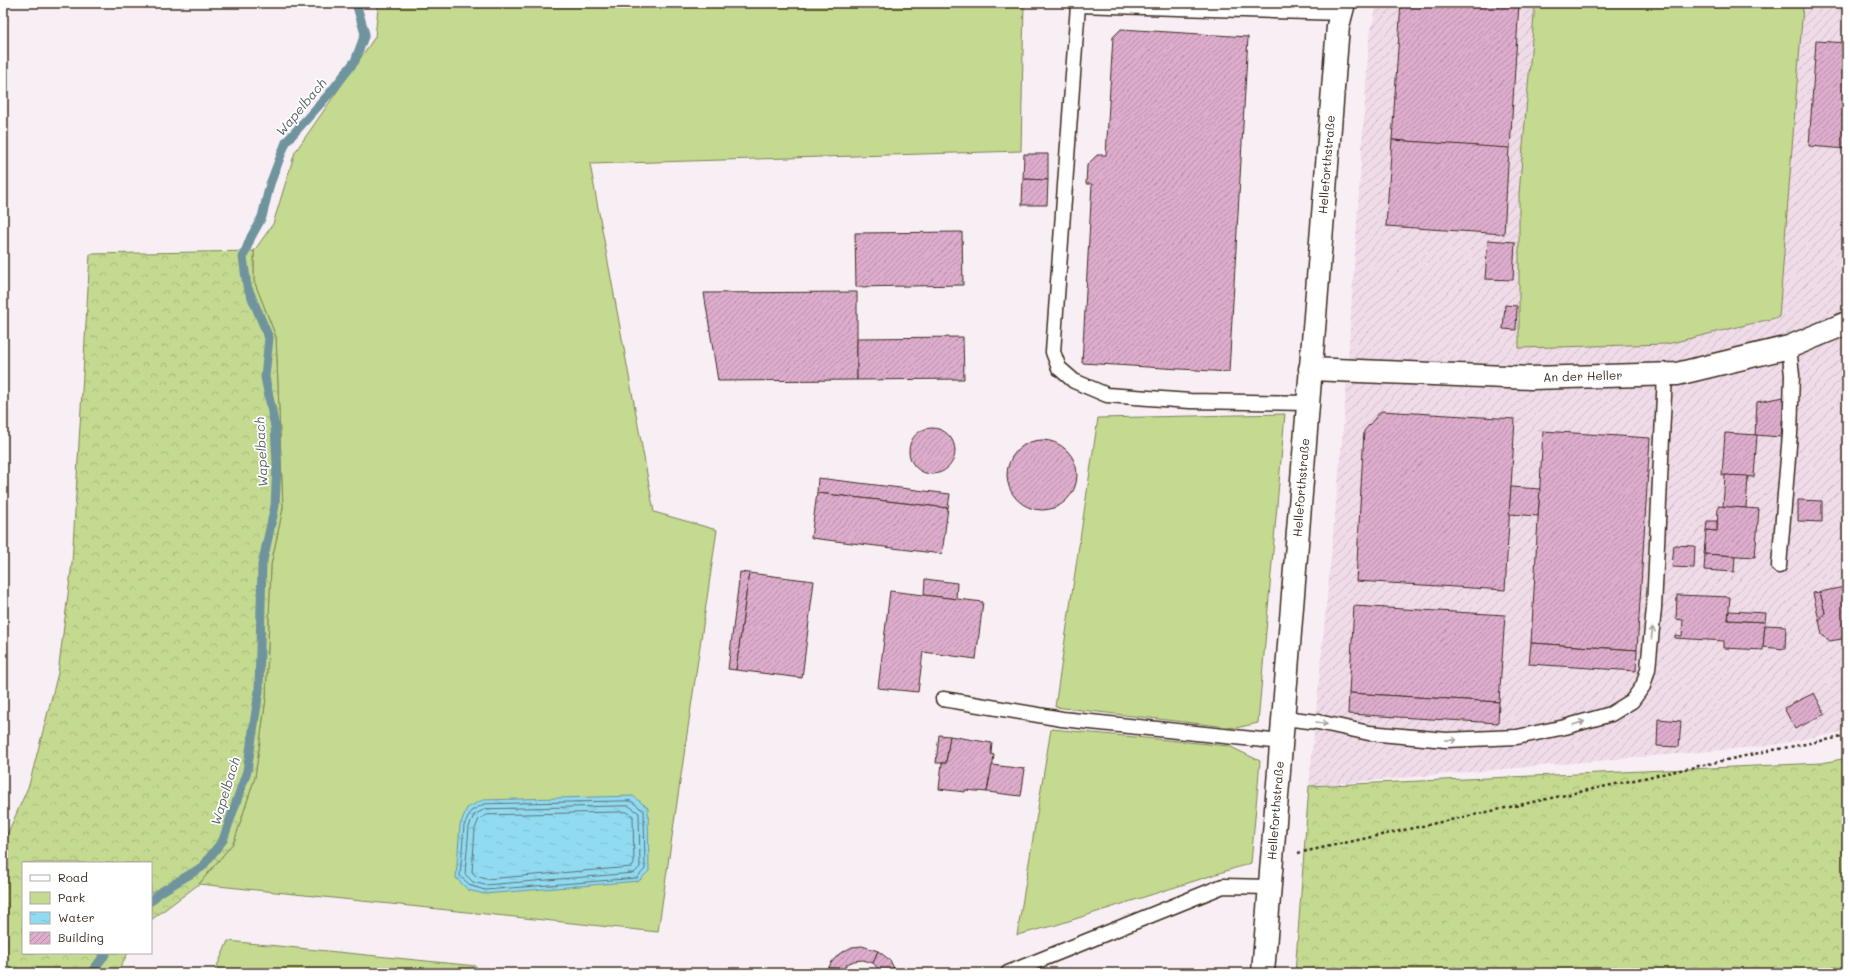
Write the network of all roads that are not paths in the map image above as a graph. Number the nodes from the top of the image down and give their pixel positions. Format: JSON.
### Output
{"nodes":[{"id":1,"x":1343,"y":8,"type":"edge"},
{"id":2,"x":1847,"y":322,"type":"edge"},
{"id":3,"x":1788,"y":347,"type":"junction"},
{"id":4,"x":1310,"y":369,"type":"junction"},
{"id":5,"x":1665,"y":374,"type":"junction"},
{"id":6,"x":1308,"y":403,"type":"junction"},
{"id":7,"x":1779,"y":566,"type":"dead end"},
{"id":8,"x":943,"y":699,"type":"dead end"},
{"id":9,"x":1284,"y":718,"type":"junction"},
{"id":10,"x":1282,"y":742,"type":"junction"},
{"id":11,"x":1270,"y":887,"type":"junction"},
{"id":12,"x":1008,"y":973,"type":"edge"},
{"id":13,"x":1263,"y":973,"type":"edge"}],
"edges":[{"from":1,"to":4,"type":"street","name":"Helleforthstraße"},
{"from":1,"to":6,"type":"lane"},
{"from":2,"to":3,"type":"street","name":"An der Heller"},
{"from":3,"to":5,"type":"street","name":"An der Heller"},
{"from":3,"to":7,"type":"lane"},
{"from":4,"to":5,"type":"street","name":"An der Heller"},
{"from":4,"to":6,"type":"street","name":"Helleforthstraße"},
{"from":9,"to":5,"type":"lane","one_way":true},
{"from":6,"to":9,"type":"street","name":"Helleforthstraße"},
{"from":8,"to":10,"type":"lane"},
{"from":9,"to":10,"type":"street","name":"Helleforthstraße"},
{"from":10,"to":11,"type":"street","name":"Helleforthstraße"},
{"from":11,"to":12,"type":"lane"},
{"from":11,"to":13,"type":"street","name":"Helleforthstraße"}]}
